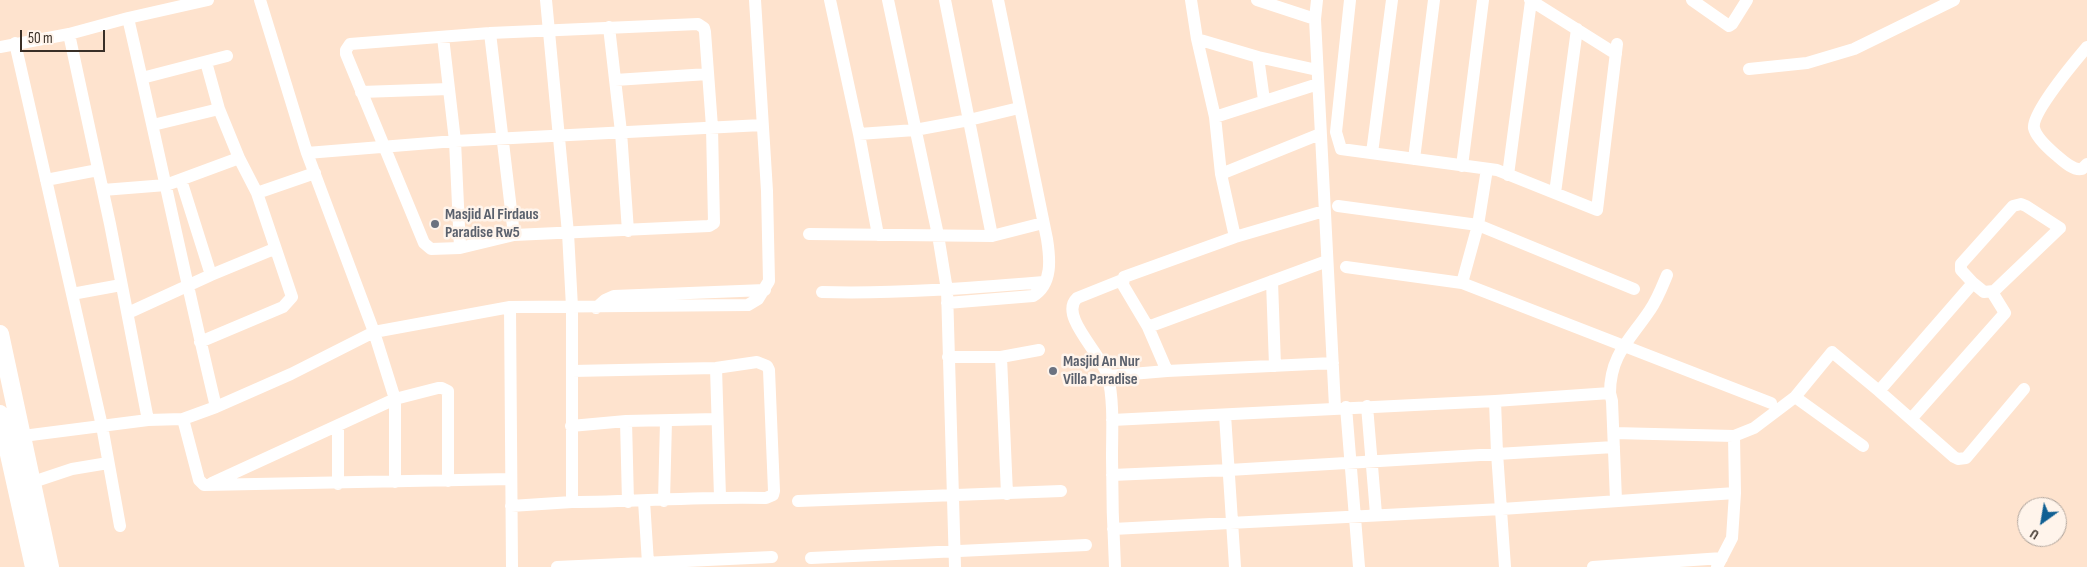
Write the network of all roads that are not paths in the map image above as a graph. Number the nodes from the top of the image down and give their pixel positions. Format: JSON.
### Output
{"nodes":[{"id":1,"x":208,"y":0,"type":"edge"},
{"id":2,"x":260,"y":0,"type":"edge"},
{"id":3,"x":546,"y":0,"type":"edge"},
{"id":4,"x":755,"y":0,"type":"edge"},
{"id":5,"x":830,"y":0,"type":"edge"},
{"id":6,"x":888,"y":0,"type":"edge"},
{"id":7,"x":945,"y":0,"type":"edge"},
{"id":8,"x":998,"y":0,"type":"edge"},
{"id":9,"x":1191,"y":0,"type":"edge"},
{"id":10,"x":1257,"y":0,"type":"edge"},
{"id":11,"x":1317,"y":0,"type":"edge"},
{"id":12,"x":1350,"y":0,"type":"edge"},
{"id":13,"x":1392,"y":0,"type":"edge"},
{"id":14,"x":1434,"y":0,"type":"edge"},
{"id":15,"x":1482,"y":0,"type":"edge"},
{"id":16,"x":1530,"y":0,"type":"edge"},
{"id":17,"x":1692,"y":0,"type":"edge"},
{"id":18,"x":1747,"y":0,"type":"edge"},
{"id":19,"x":1954,"y":0,"type":"edge"},
{"id":20,"x":128,"y":18,"type":"junction"},
{"id":21,"x":1315,"y":19,"type":"junction"},
{"id":22,"x":609,"y":27,"type":"junction"},
{"id":23,"x":1577,"y":29,"type":"junction"},
{"id":24,"x":548,"y":30,"type":"junction"},
{"id":25,"x":490,"y":33,"type":"junction"},
{"id":26,"x":69,"y":34,"type":"junction"},
{"id":27,"x":443,"y":37,"type":"junction"},
{"id":28,"x":1197,"y":39,"type":"junction"},
{"id":29,"x":15,"y":43,"type":"junction"},
{"id":30,"x":0,"y":47,"type":"edge"},
{"id":31,"x":2087,"y":47,"type":"edge"},
{"id":32,"x":227,"y":56,"type":"dead end"},
{"id":33,"x":1258,"y":57,"type":"junction"},
{"id":34,"x":206,"y":62,"type":"junction"},
{"id":35,"x":1749,"y":69,"type":"dead end"},
{"id":36,"x":1317,"y":70,"type":"junction"},
{"id":37,"x":708,"y":74,"type":"junction"},
{"id":38,"x":142,"y":78,"type":"junction"},
{"id":39,"x":615,"y":80,"type":"junction"},
{"id":40,"x":1318,"y":84,"type":"junction"},
{"id":41,"x":449,"y":89,"type":"junction"},
{"id":42,"x":362,"y":92,"type":"junction"},
{"id":43,"x":1264,"y":100,"type":"junction"},
{"id":44,"x":1019,"y":108,"type":"junction"},
{"id":45,"x":220,"y":109,"type":"junction"},
{"id":46,"x":1216,"y":117,"type":"junction"},
{"id":47,"x":969,"y":120,"type":"junction"},
{"id":48,"x":153,"y":125,"type":"junction"},
{"id":49,"x":762,"y":125,"type":"junction"},
{"id":50,"x":712,"y":127,"type":"junction"},
{"id":51,"x":915,"y":130,"type":"junction"},
{"id":52,"x":621,"y":132,"type":"junction"},
{"id":53,"x":859,"y":134,"type":"junction"},
{"id":54,"x":1320,"y":134,"type":"junction"},
{"id":55,"x":558,"y":135,"type":"junction"},
{"id":56,"x":503,"y":138,"type":"junction"},
{"id":57,"x":455,"y":140,"type":"junction"},
{"id":58,"x":382,"y":146,"type":"junction"},
{"id":59,"x":307,"y":153,"type":"junction"},
{"id":60,"x":1372,"y":153,"type":"junction"},
{"id":61,"x":239,"y":158,"type":"junction"},
{"id":62,"x":1414,"y":159,"type":"junction"},
{"id":63,"x":2087,"y":164,"type":"edge"},
{"id":64,"x":1462,"y":166,"type":"junction"},
{"id":65,"x":1487,"y":169,"type":"junction"},
{"id":66,"x":98,"y":170,"type":"junction"},
{"id":67,"x":315,"y":173,"type":"junction"},
{"id":68,"x":1221,"y":174,"type":"junction"},
{"id":69,"x":1508,"y":175,"type":"junction"},
{"id":70,"x":46,"y":180,"type":"junction"},
{"id":71,"x":181,"y":180,"type":"junction"},
{"id":72,"x":166,"y":185,"type":"junction"},
{"id":73,"x":103,"y":190,"type":"junction"},
{"id":74,"x":257,"y":193,"type":"junction"},
{"id":75,"x":1555,"y":193,"type":"junction"},
{"id":76,"x":1338,"y":206,"type":"dead end"},
{"id":77,"x":1324,"y":210,"type":"junction"},
{"id":78,"x":1043,"y":224,"type":"junction"},
{"id":79,"x":1478,"y":225,"type":"junction"},
{"id":80,"x":628,"y":230,"type":"junction"},
{"id":81,"x":568,"y":233,"type":"junction"},
{"id":82,"x":809,"y":234,"type":"dead end"},
{"id":83,"x":514,"y":235,"type":"junction"},
{"id":84,"x":878,"y":235,"type":"junction"},
{"id":85,"x":938,"y":236,"type":"junction"},
{"id":86,"x":992,"y":236,"type":"junction"},
{"id":87,"x":1235,"y":237,"type":"junction"},
{"id":88,"x":460,"y":248,"type":"junction"},
{"id":89,"x":274,"y":249,"type":"junction"},
{"id":90,"x":1328,"y":261,"type":"junction"},
{"id":91,"x":1346,"y":267,"type":"dead end"},
{"id":92,"x":211,"y":275,"type":"junction"},
{"id":93,"x":1668,"y":275,"type":"dead end"},
{"id":94,"x":1122,"y":280,"type":"junction"},
{"id":95,"x":1044,"y":282,"type":"junction"},
{"id":96,"x":1272,"y":282,"type":"junction"},
{"id":97,"x":1973,"y":283,"type":"junction"},
{"id":98,"x":1462,"y":284,"type":"junction"},
{"id":99,"x":122,"y":285,"type":"junction"},
{"id":100,"x":187,"y":287,"type":"junction"},
{"id":101,"x":1634,"y":289,"type":"dead end"},
{"id":102,"x":947,"y":290,"type":"junction"},
{"id":103,"x":822,"y":292,"type":"dead end"},
{"id":104,"x":1992,"y":292,"type":"junction"},
{"id":105,"x":72,"y":294,"type":"junction"},
{"id":106,"x":947,"y":304,"type":"junction"},
{"id":107,"x":510,"y":307,"type":"junction"},
{"id":108,"x":572,"y":307,"type":"junction"},
{"id":109,"x":128,"y":313,"type":"junction"},
{"id":110,"x":1148,"y":327,"type":"junction"},
{"id":111,"x":374,"y":332,"type":"junction"},
{"id":112,"x":0,"y":334,"type":"edge"},
{"id":113,"x":200,"y":342,"type":"junction"},
{"id":114,"x":1623,"y":347,"type":"junction"},
{"id":115,"x":1039,"y":350,"type":"dead end"},
{"id":116,"x":948,"y":356,"type":"junction"},
{"id":117,"x":1001,"y":357,"type":"junction"},
{"id":118,"x":1333,"y":363,"type":"junction"},
{"id":119,"x":1275,"y":366,"type":"junction"},
{"id":120,"x":716,"y":368,"type":"junction"},
{"id":121,"x":1167,"y":371,"type":"junction"},
{"id":122,"x":572,"y":372,"type":"junction"},
{"id":123,"x":1108,"y":376,"type":"junction"},
{"id":124,"x":2024,"y":389,"type":"dead end"},
{"id":125,"x":1879,"y":391,"type":"junction"},
{"id":126,"x":1610,"y":393,"type":"junction"},
{"id":127,"x":1795,"y":397,"type":"junction"},
{"id":128,"x":395,"y":398,"type":"junction"},
{"id":129,"x":1495,"y":401,"type":"junction"},
{"id":130,"x":1771,"y":403,"type":"dead end"},
{"id":131,"x":1367,"y":406,"type":"junction"},
{"id":132,"x":216,"y":407,"type":"junction"},
{"id":133,"x":1341,"y":407,"type":"junction"},
{"id":134,"x":0,"y":414,"type":"edge"},
{"id":135,"x":1225,"y":415,"type":"junction"},
{"id":136,"x":183,"y":419,"type":"junction"},
{"id":137,"x":717,"y":419,"type":"junction"},
{"id":138,"x":1911,"y":419,"type":"junction"},
{"id":139,"x":148,"y":420,"type":"junction"},
{"id":140,"x":1112,"y":420,"type":"junction"},
{"id":141,"x":626,"y":421,"type":"junction"},
{"id":142,"x":666,"y":421,"type":"junction"},
{"id":143,"x":338,"y":425,"type":"junction"},
{"id":144,"x":102,"y":426,"type":"junction"},
{"id":145,"x":571,"y":426,"type":"junction"},
{"id":146,"x":1614,"y":433,"type":"junction"},
{"id":147,"x":22,"y":436,"type":"junction"},
{"id":148,"x":1734,"y":436,"type":"junction"},
{"id":149,"x":1863,"y":446,"type":"dead end"},
{"id":150,"x":1614,"y":447,"type":"junction"},
{"id":151,"x":1497,"y":454,"type":"junction"},
{"id":152,"x":1372,"y":461,"type":"junction"},
{"id":153,"x":1350,"y":462,"type":"junction"},
{"id":154,"x":108,"y":463,"type":"junction"},
{"id":155,"x":1229,"y":470,"type":"junction"},
{"id":156,"x":1112,"y":475,"type":"junction"},
{"id":157,"x":511,"y":480,"type":"junction"},
{"id":158,"x":448,"y":481,"type":"junction"},
{"id":159,"x":33,"y":482,"type":"junction"},
{"id":160,"x":395,"y":482,"type":"junction"},
{"id":161,"x":338,"y":484,"type":"junction"},
{"id":162,"x":208,"y":485,"type":"junction"},
{"id":163,"x":1061,"y":491,"type":"dead end"},
{"id":164,"x":1735,"y":493,"type":"junction"},
{"id":165,"x":1008,"y":494,"type":"junction"},
{"id":166,"x":720,"y":496,"type":"junction"},
{"id":167,"x":952,"y":496,"type":"junction"},
{"id":168,"x":1616,"y":500,"type":"junction"},
{"id":169,"x":644,"y":501,"type":"junction"},
{"id":170,"x":664,"y":501,"type":"junction"},
{"id":171,"x":798,"y":501,"type":"dead end"},
{"id":172,"x":572,"y":502,"type":"junction"},
{"id":173,"x":628,"y":502,"type":"junction"},
{"id":174,"x":511,"y":506,"type":"junction"},
{"id":175,"x":1502,"y":508,"type":"junction"},
{"id":176,"x":1376,"y":514,"type":"junction"},
{"id":177,"x":1356,"y":516,"type":"junction"},
{"id":178,"x":1234,"y":522,"type":"junction"},
{"id":179,"x":120,"y":526,"type":"dead end"},
{"id":180,"x":1113,"y":528,"type":"junction"},
{"id":181,"x":1086,"y":545,"type":"dead end"},
{"id":182,"x":954,"y":553,"type":"junction"},
{"id":183,"x":772,"y":557,"type":"dead end"},
{"id":184,"x":811,"y":558,"type":"dead end"},
{"id":185,"x":648,"y":563,"type":"junction"},
{"id":186,"x":1720,"y":563,"type":"edge"},
{"id":187,"x":42,"y":564,"type":"edge"},
{"id":188,"x":512,"y":567,"type":"edge"},
{"id":189,"x":558,"y":567,"type":"edge"},
{"id":190,"x":955,"y":567,"type":"edge"},
{"id":191,"x":1115,"y":567,"type":"edge"},
{"id":192,"x":1235,"y":567,"type":"edge"},
{"id":193,"x":1358,"y":567,"type":"edge"},
{"id":194,"x":1505,"y":567,"type":"edge"},
{"id":195,"x":1593,"y":567,"type":"edge"}],
"edges":[{"from":1,"to":20,"type":"street"},
{"from":2,"to":59,"type":"street"},
{"from":3,"to":24,"type":"street"},
{"from":4,"to":49,"type":"street"},
{"from":5,"to":53,"type":"street"},
{"from":6,"to":51,"type":"street"},
{"from":7,"to":47,"type":"street"},
{"from":8,"to":44,"type":"street"},
{"from":9,"to":28,"type":"street"},
{"from":10,"to":21,"type":"street"},
{"from":11,"to":21,"type":"street"},
{"from":12,"to":60,"type":"street"},
{"from":13,"to":60,"type":"street"},
{"from":14,"to":62,"type":"street"},
{"from":15,"to":64,"type":"street"},
{"from":16,"to":23,"type":"street"},
{"from":16,"to":69,"type":"street"},
{"from":17,"to":18,"type":"street"},
{"from":19,"to":35,"type":"street"},
{"from":20,"to":26,"type":"street"},
{"from":20,"to":38,"type":"street"},
{"from":21,"to":36,"type":"street"},
{"from":22,"to":24,"type":"street"},
{"from":22,"to":37,"type":"street"},
{"from":22,"to":39,"type":"street"},
{"from":23,"to":75,"type":"street"},
{"from":23,"to":75,"type":"street"},
{"from":24,"to":25,"type":"street"},
{"from":24,"to":55,"type":"street"},
{"from":25,"to":27,"type":"street"},
{"from":25,"to":56,"type":"street"},
{"from":26,"to":29,"type":"street"},
{"from":26,"to":66,"type":"street"},
{"from":27,"to":41,"type":"street"},
{"from":27,"to":42,"type":"street"},
{"from":28,"to":33,"type":"street"},
{"from":28,"to":46,"type":"street"},
{"from":29,"to":30,"type":"street"},
{"from":29,"to":70,"type":"street"},
{"from":31,"to":63,"type":"street"},
{"from":32,"to":34,"type":"street"},
{"from":33,"to":36,"type":"street"},
{"from":33,"to":43,"type":"street"},
{"from":34,"to":38,"type":"street"},
{"from":34,"to":45,"type":"street"},
{"from":36,"to":40,"type":"street"},
{"from":37,"to":39,"type":"street"},
{"from":37,"to":50,"type":"street"},
{"from":38,"to":48,"type":"street"},
{"from":39,"to":52,"type":"street"},
{"from":40,"to":43,"type":"street"},
{"from":40,"to":54,"type":"street"},
{"from":41,"to":42,"type":"street"},
{"from":41,"to":57,"type":"street"},
{"from":42,"to":58,"type":"street"},
{"from":43,"to":46,"type":"street"},
{"from":44,"to":47,"type":"street"},
{"from":44,"to":78,"type":"street"},
{"from":45,"to":48,"type":"street"},
{"from":45,"to":61,"type":"street"},
{"from":46,"to":68,"type":"street"},
{"from":47,"to":51,"type":"street"},
{"from":47,"to":86,"type":"street"},
{"from":48,"to":72,"type":"street"},
{"from":49,"to":50,"type":"street"},
{"from":49,"to":108,"type":"street"},
{"from":50,"to":52,"type":"street"},
{"from":50,"to":80,"type":"street"},
{"from":51,"to":53,"type":"street"},
{"from":51,"to":85,"type":"street"},
{"from":52,"to":55,"type":"street"},
{"from":52,"to":80,"type":"street"},
{"from":53,"to":84,"type":"street"},
{"from":54,"to":68,"type":"street"},
{"from":54,"to":77,"type":"street"},
{"from":55,"to":56,"type":"street"},
{"from":55,"to":81,"type":"street"},
{"from":56,"to":57,"type":"street"},
{"from":56,"to":83,"type":"street"},
{"from":57,"to":58,"type":"street"},
{"from":57,"to":88,"type":"street"},
{"from":58,"to":59,"type":"street"},
{"from":58,"to":88,"type":"street"},
{"from":59,"to":67,"type":"street"},
{"from":60,"to":62,"type":"street"},
{"from":61,"to":71,"type":"street"},
{"from":61,"to":74,"type":"street"},
{"from":62,"to":64,"type":"street"},
{"from":64,"to":65,"type":"street"},
{"from":65,"to":69,"type":"street"},
{"from":65,"to":79,"type":"street"},
{"from":66,"to":70,"type":"street"},
{"from":66,"to":73,"type":"street"},
{"from":67,"to":74,"type":"street"},
{"from":67,"to":111,"type":"street"},
{"from":68,"to":87,"type":"street"},
{"from":69,"to":75,"type":"street"},
{"from":70,"to":105,"type":"street"},
{"from":71,"to":72,"type":"street"},
{"from":71,"to":92,"type":"street"},
{"from":72,"to":73,"type":"street"},
{"from":72,"to":100,"type":"street"},
{"from":73,"to":99,"type":"street"},
{"from":74,"to":89,"type":"street"},
{"from":76,"to":79,"type":"street"},
{"from":77,"to":87,"type":"street"},
{"from":77,"to":90,"type":"street"},
{"from":78,"to":86,"type":"street"},
{"from":78,"to":95,"type":"street"},
{"from":79,"to":98,"type":"street"},
{"from":79,"to":101,"type":"street"},
{"from":80,"to":81,"type":"street"},
{"from":81,"to":83,"type":"street"},
{"from":81,"to":108,"type":"street"},
{"from":82,"to":84,"type":"street"},
{"from":83,"to":88,"type":"street"},
{"from":84,"to":85,"type":"street"},
{"from":85,"to":86,"type":"street"},
{"from":85,"to":102,"type":"street"},
{"from":87,"to":94,"type":"street"},
{"from":89,"to":92,"type":"street"},
{"from":89,"to":113,"type":"street"},
{"from":90,"to":96,"type":"street"},
{"from":90,"to":118,"type":"street"},
{"from":91,"to":98,"type":"street"},
{"from":92,"to":100,"type":"street"},
{"from":93,"to":114,"type":"street"},
{"from":94,"to":110,"type":"street"},
{"from":94,"to":123,"type":"street"},
{"from":95,"to":102,"type":"street"},
{"from":95,"to":106,"type":"street"},
{"from":96,"to":110,"type":"street"},
{"from":96,"to":119,"type":"street"},
{"from":97,"to":104,"type":"street"},
{"from":97,"to":104,"type":"street"},
{"from":97,"to":125,"type":"street"},
{"from":98,"to":114,"type":"street"},
{"from":99,"to":105,"type":"street"},
{"from":99,"to":109,"type":"street"},
{"from":100,"to":109,"type":"street"},
{"from":100,"to":113,"type":"street"},
{"from":102,"to":103,"type":"street"},
{"from":102,"to":106,"type":"street"},
{"from":104,"to":138,"type":"street"},
{"from":105,"to":144,"type":"street"},
{"from":106,"to":116,"type":"street"},
{"from":107,"to":108,"type":"street"},
{"from":107,"to":111,"type":"street"},
{"from":107,"to":157,"type":"street"},
{"from":108,"to":122,"type":"street"},
{"from":109,"to":139,"type":"street"},
{"from":110,"to":121,"type":"street"},
{"from":111,"to":128,"type":"street"},
{"from":111,"to":132,"type":"street"},
{"from":112,"to":147,"type":"main road"},
{"from":113,"to":132,"type":"street"},
{"from":114,"to":126,"type":"street"},
{"from":114,"to":130,"type":"street"},
{"from":115,"to":117,"type":"street"},
{"from":116,"to":117,"type":"street"},
{"from":116,"to":167,"type":"street"},
{"from":117,"to":165,"type":"street"},
{"from":118,"to":119,"type":"street"},
{"from":118,"to":133,"type":"street"},
{"from":119,"to":121,"type":"street"},
{"from":120,"to":122,"type":"street"},
{"from":120,"to":137,"type":"street"},
{"from":120,"to":166,"type":"street"},
{"from":121,"to":123,"type":"street"},
{"from":122,"to":145,"type":"street"},
{"from":123,"to":140,"type":"street"},
{"from":124,"to":138,"type":"street"},
{"from":125,"to":127,"type":"street"},
{"from":125,"to":138,"type":"street"},
{"from":126,"to":129,"type":"street"},
{"from":126,"to":146,"type":"street"},
{"from":127,"to":148,"type":"street"},
{"from":127,"to":149,"type":"street"},
{"from":128,"to":143,"type":"street"},
{"from":128,"to":158,"type":"street"},
{"from":128,"to":160,"type":"street"},
{"from":129,"to":131,"type":"street"},
{"from":129,"to":151,"type":"street"},
{"from":131,"to":133,"type":"street"},
{"from":131,"to":152,"type":"street"},
{"from":132,"to":136,"type":"street"},
{"from":133,"to":135,"type":"street"},
{"from":133,"to":153,"type":"street"},
{"from":134,"to":187,"type":"main road"},
{"from":135,"to":140,"type":"street"},
{"from":135,"to":155,"type":"street"},
{"from":136,"to":139,"type":"street"},
{"from":136,"to":162,"type":"street"},
{"from":137,"to":142,"type":"street"},
{"from":137,"to":166,"type":"street"},
{"from":139,"to":144,"type":"street"},
{"from":140,"to":156,"type":"street"},
{"from":141,"to":142,"type":"street"},
{"from":141,"to":145,"type":"street"},
{"from":141,"to":173,"type":"street"},
{"from":142,"to":170,"type":"street"},
{"from":143,"to":161,"type":"street"},
{"from":143,"to":162,"type":"street"},
{"from":144,"to":147,"type":"street"},
{"from":144,"to":154,"type":"street"},
{"from":145,"to":172,"type":"street"},
{"from":146,"to":148,"type":"street"},
{"from":146,"to":150,"type":"street"},
{"from":147,"to":159,"type":"main road"},
{"from":148,"to":164,"type":"street"},
{"from":150,"to":151,"type":"street"},
{"from":150,"to":168,"type":"street"},
{"from":151,"to":152,"type":"street"},
{"from":151,"to":175,"type":"street"},
{"from":152,"to":153,"type":"street"},
{"from":152,"to":176,"type":"street"},
{"from":153,"to":155,"type":"street"},
{"from":153,"to":177,"type":"street"},
{"from":154,"to":159,"type":"street"},
{"from":154,"to":179,"type":"street"},
{"from":155,"to":156,"type":"street"},
{"from":155,"to":178,"type":"street"},
{"from":156,"to":180,"type":"street"},
{"from":157,"to":158,"type":"street"},
{"from":157,"to":174,"type":"street"},
{"from":158,"to":160,"type":"street"},
{"from":159,"to":187,"type":"main road"},
{"from":160,"to":161,"type":"street"},
{"from":161,"to":162,"type":"street"},
{"from":163,"to":165,"type":"street"},
{"from":164,"to":168,"type":"street"},
{"from":164,"to":186,"type":"street"},
{"from":165,"to":167,"type":"street"},
{"from":166,"to":170,"type":"street"},
{"from":167,"to":171,"type":"street"},
{"from":167,"to":182,"type":"street"},
{"from":168,"to":175,"type":"street"},
{"from":169,"to":170,"type":"street"},
{"from":169,"to":173,"type":"street"},
{"from":169,"to":185,"type":"street"},
{"from":172,"to":173,"type":"street"},
{"from":172,"to":174,"type":"street"},
{"from":174,"to":188,"type":"street"},
{"from":175,"to":176,"type":"street"},
{"from":175,"to":194,"type":"street"},
{"from":176,"to":177,"type":"street"},
{"from":177,"to":178,"type":"street"},
{"from":177,"to":193,"type":"street"},
{"from":178,"to":180,"type":"street"},
{"from":178,"to":192,"type":"street"},
{"from":180,"to":191,"type":"street"},
{"from":181,"to":182,"type":"street"},
{"from":182,"to":184,"type":"street"},
{"from":182,"to":190,"type":"street"},
{"from":183,"to":185,"type":"street"},
{"from":185,"to":189,"type":"street"},
{"from":186,"to":195,"type":"street"}]}
